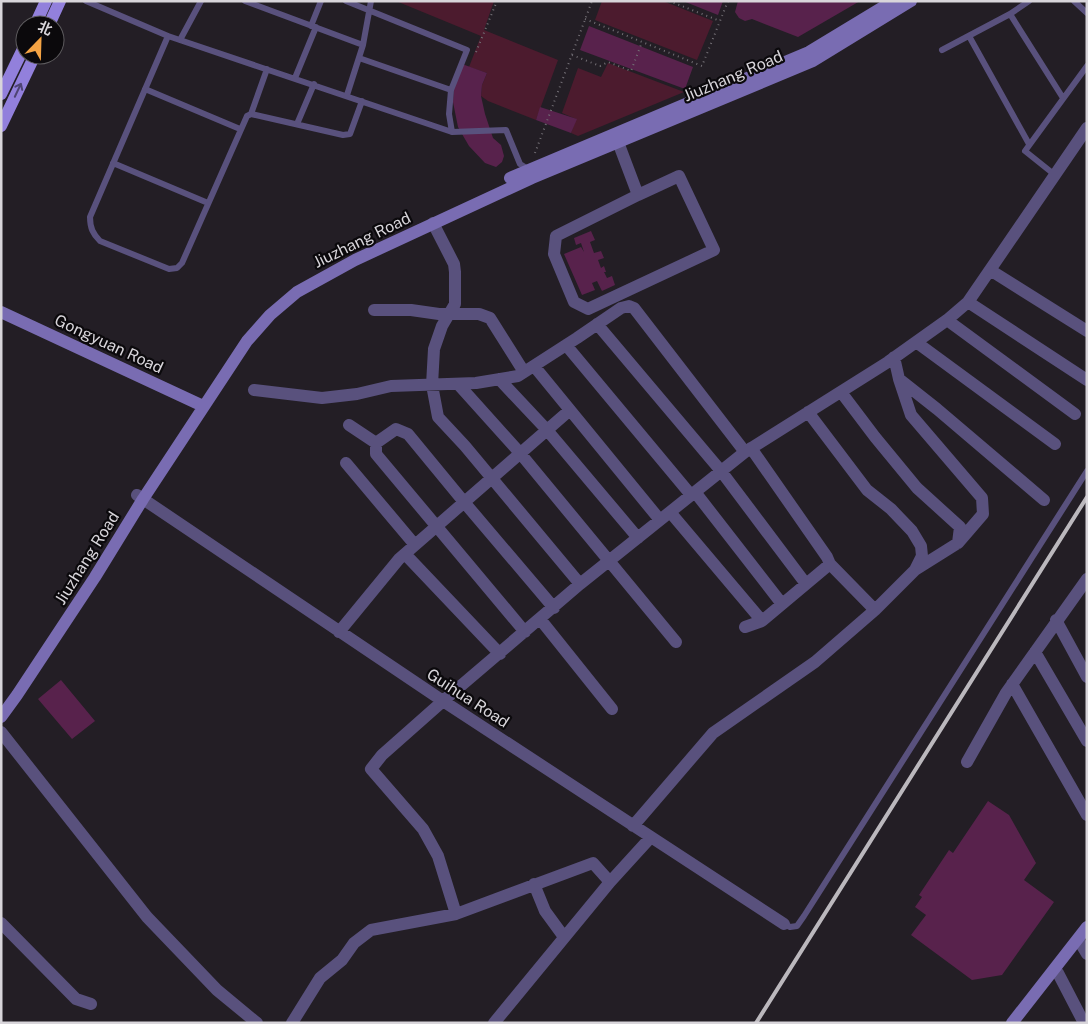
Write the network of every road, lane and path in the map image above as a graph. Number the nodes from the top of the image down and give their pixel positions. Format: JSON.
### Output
{"nodes":[{"id":1,"x":46,"y":1,"type":"edge"},
{"id":2,"x":60,"y":1,"type":"edge"},
{"id":3,"x":86,"y":1,"type":"edge"},
{"id":4,"x":201,"y":1,"type":"edge"},
{"id":5,"x":244,"y":1,"type":"edge"},
{"id":6,"x":321,"y":1,"type":"edge"},
{"id":7,"x":346,"y":1,"type":"edge"},
{"id":8,"x":372,"y":1,"type":"edge"},
{"id":9,"x":497,"y":1,"type":"edge"},
{"id":10,"x":592,"y":1,"type":"edge"},
{"id":11,"x":669,"y":1,"type":"edge"},
{"id":12,"x":728,"y":1,"type":"edge"},
{"id":13,"x":893,"y":1,"type":"edge"},
{"id":14,"x":912,"y":1,"type":"edge"},
{"id":15,"x":1029,"y":1,"type":"edge"},
{"id":16,"x":1074,"y":1,"type":"edge"},
{"id":17,"x":370,"y":11,"type":"junction"},
{"id":18,"x":1087,"y":13,"type":"edge"},
{"id":19,"x":1010,"y":14,"type":"junction"},
{"id":20,"x":40,"y":15,"type":"edge"},
{"id":21,"x":54,"y":15,"type":"edge"},
{"id":22,"x":585,"y":19,"type":"junction"},
{"id":23,"x":720,"y":21,"type":"junction"},
{"id":24,"x":314,"y":27,"type":"junction"},
{"id":25,"x":168,"y":36,"type":"junction"},
{"id":26,"x":969,"y":36,"type":"junction"},
{"id":27,"x":180,"y":40,"type":"junction"},
{"id":28,"x":642,"y":42,"type":"junction"},
{"id":29,"x":363,"y":45,"type":"junction"},
{"id":30,"x":942,"y":50,"type":"dead end"},
{"id":31,"x":572,"y":55,"type":"junction"},
{"id":32,"x":359,"y":58,"type":"junction"},
{"id":33,"x":473,"y":59,"type":"dead end"},
{"id":34,"x":15,"y":65,"type":"edge"},
{"id":35,"x":30,"y":65,"type":"edge"},
{"id":36,"x":1087,"y":66,"type":"edge"},
{"id":37,"x":267,"y":69,"type":"junction"},
{"id":38,"x":295,"y":78,"type":"junction"},
{"id":39,"x":314,"y":84,"type":"junction"},
{"id":40,"x":145,"y":89,"type":"junction"},
{"id":41,"x":451,"y":90,"type":"junction"},
{"id":42,"x":1,"y":94,"type":"edge"},
{"id":43,"x":347,"y":95,"type":"junction"},
{"id":44,"x":1063,"y":98,"type":"junction"},
{"id":45,"x":362,"y":100,"type":"junction"},
{"id":46,"x":251,"y":114,"type":"junction"},
{"id":47,"x":297,"y":124,"type":"junction"},
{"id":48,"x":1,"y":126,"type":"edge"},
{"id":49,"x":1087,"y":128,"type":"edge"},
{"id":50,"x":240,"y":130,"type":"junction"},
{"id":51,"x":452,"y":132,"type":"junction"},
{"id":52,"x":618,"y":142,"type":"junction"},
{"id":53,"x":1029,"y":144,"type":"junction"},
{"id":54,"x":113,"y":163,"type":"junction"},
{"id":55,"x":528,"y":170,"type":"junction"},
{"id":56,"x":1055,"y":175,"type":"junction"},
{"id":57,"x":638,"y":195,"type":"junction"},
{"id":58,"x":208,"y":203,"type":"junction"},
{"id":59,"x":433,"y":224,"type":"junction"},
{"id":60,"x":990,"y":270,"type":"junction"},
{"id":61,"x":968,"y":302,"type":"junction"},
{"id":62,"x":374,"y":310,"type":"dead end"},
{"id":63,"x":1,"y":312,"type":"edge"},
{"id":64,"x":451,"y":313,"type":"junction"},
{"id":65,"x":947,"y":320,"type":"junction"},
{"id":66,"x":597,"y":324,"type":"junction"},
{"id":67,"x":1087,"y":331,"type":"edge"},
{"id":68,"x":916,"y":342,"type":"junction"},
{"id":69,"x":566,"y":345,"type":"junction"},
{"id":70,"x":894,"y":357,"type":"junction"},
{"id":71,"x":529,"y":369,"type":"junction"},
{"id":72,"x":499,"y":379,"type":"junction"},
{"id":73,"x":899,"y":379,"type":"junction"},
{"id":74,"x":1087,"y":380,"type":"edge"},
{"id":75,"x":458,"y":384,"type":"junction"},
{"id":76,"x":432,"y":385,"type":"junction"},
{"id":77,"x":254,"y":390,"type":"dead end"},
{"id":78,"x":840,"y":392,"type":"junction"},
{"id":79,"x":200,"y":404,"type":"junction"},
{"id":80,"x":570,"y":410,"type":"junction"},
{"id":81,"x":808,"y":412,"type":"junction"},
{"id":82,"x":1076,"y":414,"type":"dead end"},
{"id":83,"x":349,"y":425,"type":"dead end"},
{"id":84,"x":547,"y":430,"type":"junction"},
{"id":85,"x":376,"y":443,"type":"junction"},
{"id":86,"x":1054,"y":444,"type":"dead end"},
{"id":87,"x":748,"y":450,"type":"junction"},
{"id":88,"x":520,"y":453,"type":"junction"},
{"id":89,"x":346,"y":463,"type":"dead end"},
{"id":90,"x":721,"y":471,"type":"junction"},
{"id":91,"x":1087,"y":471,"type":"edge"},
{"id":92,"x":491,"y":478,"type":"junction"},
{"id":93,"x":693,"y":494,"type":"junction"},
{"id":94,"x":140,"y":497,"type":"junction"},
{"id":95,"x":1044,"y":500,"type":"dead end"},
{"id":96,"x":464,"y":502,"type":"junction"},
{"id":97,"x":665,"y":516,"type":"junction"},
{"id":98,"x":437,"y":526,"type":"junction"},
{"id":99,"x":638,"y":538,"type":"junction"},
{"id":100,"x":958,"y":543,"type":"junction"},
{"id":101,"x":415,"y":545,"type":"junction"},
{"id":102,"x":405,"y":554,"type":"junction"},
{"id":103,"x":610,"y":560,"type":"junction"},
{"id":104,"x":830,"y":564,"type":"junction"},
{"id":105,"x":915,"y":570,"type":"junction"},
{"id":106,"x":580,"y":584,"type":"junction"},
{"id":107,"x":806,"y":584,"type":"junction"},
{"id":108,"x":1085,"y":584,"type":"edge"},
{"id":109,"x":782,"y":604,"type":"junction"},
{"id":110,"x":554,"y":608,"type":"junction"},
{"id":111,"x":875,"y":610,"type":"junction"},
{"id":112,"x":540,"y":619,"type":"junction"},
{"id":113,"x":1056,"y":620,"type":"junction"},
{"id":114,"x":762,"y":621,"type":"junction"},
{"id":115,"x":745,"y":628,"type":"dead end"},
{"id":116,"x":339,"y":632,"type":"junction"},
{"id":117,"x":525,"y":632,"type":"junction"},
{"id":118,"x":676,"y":642,"type":"dead end"},
{"id":119,"x":1035,"y":652,"type":"junction"},
{"id":120,"x":500,"y":654,"type":"junction"},
{"id":121,"x":1087,"y":677,"type":"edge"},
{"id":122,"x":1012,"y":684,"type":"junction"},
{"id":123,"x":443,"y":701,"type":"junction"},
{"id":124,"x":612,"y":709,"type":"dead end"},
{"id":125,"x":1,"y":710,"type":"edge"},
{"id":126,"x":1,"y":717,"type":"edge"},
{"id":127,"x":1,"y":732,"type":"edge"},
{"id":128,"x":1087,"y":741,"type":"edge"},
{"id":129,"x":967,"y":762,"type":"dead end"},
{"id":130,"x":1087,"y":815,"type":"edge"},
{"id":131,"x":634,"y":826,"type":"junction"},
{"id":132,"x":651,"y":837,"type":"junction"},
{"id":133,"x":610,"y":882,"type":"junction"},
{"id":134,"x":534,"y":884,"type":"junction"},
{"id":135,"x":456,"y":914,"type":"junction"},
{"id":136,"x":1,"y":923,"type":"edge"},
{"id":137,"x":784,"y":924,"type":"joint"},
{"id":138,"x":1087,"y":926,"type":"edge"},
{"id":139,"x":564,"y":937,"type":"junction"},
{"id":140,"x":1085,"y":945,"type":"edge"},
{"id":141,"x":1058,"y":973,"type":"junction"},
{"id":142,"x":91,"y":1004,"type":"dead end"},
{"id":143,"x":257,"y":1023,"type":"edge"},
{"id":144,"x":292,"y":1023,"type":"edge"},
{"id":145,"x":494,"y":1023,"type":"edge"},
{"id":146,"x":1012,"y":1023,"type":"edge"},
{"id":147,"x":1019,"y":1023,"type":"edge"},
{"id":148,"x":1084,"y":1023,"type":"edge"}],
"edges":[{"from":1,"to":20,"type":"main road"},
{"from":2,"to":21,"type":"main road"},
{"from":3,"to":25,"type":"lane"},
{"from":4,"to":27,"type":"lane"},
{"from":5,"to":24,"type":"lane"},
{"from":6,"to":24,"type":"lane"},
{"from":7,"to":17,"type":"lane"},
{"from":8,"to":17,"type":"lane"},
{"from":9,"to":33,"type":"path"},
{"from":10,"to":22,"type":"path"},
{"from":11,"to":23,"type":"path"},
{"from":12,"to":23,"type":"path"},
{"from":13,"to":55,"type":"street","name":"Jiuzhang Road"},
{"from":14,"to":52,"type":"street","name":"Jiuzhang Road"},
{"from":15,"to":19,"type":"lane"},
{"from":16,"to":18,"type":"lane"},
{"from":17,"to":29,"type":"lane"},
{"from":17,"to":41,"type":"lane"},
{"from":19,"to":26,"type":"lane"},
{"from":19,"to":44,"type":"lane"},
{"from":22,"to":28,"type":"path"},
{"from":22,"to":31,"type":"path"},
{"from":23,"to":28,"type":"path"},
{"from":24,"to":29,"type":"lane"},
{"from":24,"to":38,"type":"lane"},
{"from":25,"to":27,"type":"lane"},
{"from":25,"to":40,"type":"lane"},
{"from":26,"to":30,"type":"lane"},
{"from":26,"to":53,"type":"lane"},
{"from":27,"to":37,"type":"lane"},
{"from":28,"to":31,"type":"path"},
{"from":29,"to":32,"type":"lane"},
{"from":31,"to":55,"type":"path"},
{"from":32,"to":41,"type":"lane"},
{"from":32,"to":43,"type":"lane"},
{"from":34,"to":42,"type":"main road"},
{"from":48,"to":35,"type":"main road","one_way":true},
{"from":36,"to":44,"type":"lane"},
{"from":37,"to":38,"type":"lane"},
{"from":37,"to":46,"type":"lane"},
{"from":38,"to":39,"type":"lane"},
{"from":39,"to":43,"type":"lane"},
{"from":39,"to":47,"type":"lane"},
{"from":40,"to":50,"type":"lane"},
{"from":40,"to":54,"type":"lane"},
{"from":41,"to":51,"type":"lane"},
{"from":43,"to":45,"type":"lane"},
{"from":44,"to":53,"type":"lane"},
{"from":45,"to":47,"type":"lane"},
{"from":45,"to":51,"type":"lane"},
{"from":46,"to":47,"type":"lane"},
{"from":46,"to":50,"type":"lane"},
{"from":49,"to":56,"type":"street"},
{"from":50,"to":58,"type":"lane"},
{"from":51,"to":55,"type":"lane"},
{"from":52,"to":57,"type":"street"},
{"from":52,"to":59,"type":"street","name":"Jiuzhang Road"},
{"from":53,"to":56,"type":"lane"},
{"from":54,"to":58,"type":"lane"},
{"from":54,"to":58,"type":"lane"},
{"from":55,"to":79,"type":"street","name":"Jiuzhang Road"},
{"from":56,"to":60,"type":"street"},
{"from":57,"to":57,"type":"street"},
{"from":59,"to":64,"type":"street"},
{"from":59,"to":79,"type":"street","name":"Jiuzhang Road"},
{"from":60,"to":61,"type":"street"},
{"from":60,"to":67,"type":"street"},
{"from":61,"to":65,"type":"street"},
{"from":61,"to":74,"type":"street"},
{"from":62,"to":64,"type":"street"},
{"from":63,"to":79,"type":"street","name":"Gongyuan Road"},
{"from":64,"to":71,"type":"street"},
{"from":64,"to":76,"type":"street"},
{"from":65,"to":68,"type":"street"},
{"from":65,"to":82,"type":"street"},
{"from":66,"to":69,"type":"street"},
{"from":66,"to":87,"type":"street"},
{"from":66,"to":90,"type":"street"},
{"from":68,"to":70,"type":"street"},
{"from":68,"to":86,"type":"street"},
{"from":69,"to":71,"type":"street"},
{"from":69,"to":93,"type":"street"},
{"from":70,"to":73,"type":"street"},
{"from":70,"to":78,"type":"street"},
{"from":71,"to":72,"type":"street"},
{"from":71,"to":80,"type":"street"},
{"from":72,"to":75,"type":"street"},
{"from":72,"to":84,"type":"street"},
{"from":73,"to":95,"type":"street"},
{"from":73,"to":100,"type":"street"},
{"from":75,"to":76,"type":"street"},
{"from":75,"to":88,"type":"street"},
{"from":76,"to":77,"type":"street"},
{"from":76,"to":92,"type":"street"},
{"from":78,"to":81,"type":"street"},
{"from":78,"to":100,"type":"street"},
{"from":79,"to":94,"type":"street","name":"Jiuzhang Road"},
{"from":80,"to":84,"type":"street"},
{"from":80,"to":97,"type":"street"},
{"from":81,"to":87,"type":"street"},
{"from":81,"to":105,"type":"street"},
{"from":83,"to":85,"type":"street"},
{"from":84,"to":88,"type":"street"},
{"from":84,"to":99,"type":"street"},
{"from":85,"to":96,"type":"street"},
{"from":85,"to":98,"type":"street"},
{"from":87,"to":90,"type":"street"},
{"from":87,"to":104,"type":"street"},
{"from":88,"to":92,"type":"street"},
{"from":88,"to":103,"type":"street"},
{"from":89,"to":101,"type":"street"},
{"from":90,"to":93,"type":"street"},
{"from":90,"to":107,"type":"street"},
{"from":91,"to":137,"type":"lane"},
{"from":92,"to":96,"type":"street"},
{"from":92,"to":106,"type":"street"},
{"from":93,"to":97,"type":"street"},
{"from":93,"to":109,"type":"street"},
{"from":94,"to":116,"type":"street","name":"Guihua Road"},
{"from":94,"to":125,"type":"street","name":"Jiuzhang Road"},
{"from":94,"to":126,"type":"street","name":"Jiuzhang Road"},
{"from":96,"to":98,"type":"street"},
{"from":96,"to":110,"type":"street"},
{"from":97,"to":99,"type":"street"},
{"from":97,"to":114,"type":"street"},
{"from":98,"to":101,"type":"street"},
{"from":98,"to":117,"type":"street"},
{"from":99,"to":103,"type":"street"},
{"from":100,"to":105,"type":"street"},
{"from":101,"to":102,"type":"street"},
{"from":102,"to":116,"type":"street"},
{"from":102,"to":120,"type":"street"},
{"from":103,"to":106,"type":"street"},
{"from":103,"to":118,"type":"street"},
{"from":104,"to":107,"type":"street"},
{"from":104,"to":111,"type":"street"},
{"from":105,"to":111,"type":"street"},
{"from":106,"to":110,"type":"street"},
{"from":107,"to":109,"type":"street"},
{"from":108,"to":113,"type":"street"},
{"from":109,"to":114,"type":"street"},
{"from":110,"to":112,"type":"street"},
{"from":111,"to":131,"type":"street"},
{"from":112,"to":117,"type":"street"},
{"from":112,"to":124,"type":"street"},
{"from":113,"to":119,"type":"street"},
{"from":113,"to":121,"type":"street"},
{"from":114,"to":115,"type":"street"},
{"from":116,"to":123,"type":"street","name":"Guihua Road"},
{"from":117,"to":120,"type":"street"},
{"from":119,"to":122,"type":"street"},
{"from":119,"to":128,"type":"street"},
{"from":120,"to":123,"type":"street"},
{"from":122,"to":129,"type":"street"},
{"from":122,"to":130,"type":"street"},
{"from":123,"to":131,"type":"street","name":"Guihua Road"},
{"from":123,"to":135,"type":"street"},
{"from":127,"to":143,"type":"street"},
{"from":131,"to":132,"type":"street","name":"Guihua Road"},
{"from":132,"to":133,"type":"street"},
{"from":132,"to":137,"type":"street","name":"Guihua Road"},
{"from":133,"to":134,"type":"street"},
{"from":133,"to":139,"type":"street"},
{"from":134,"to":135,"type":"street"},
{"from":134,"to":139,"type":"street"},
{"from":135,"to":144,"type":"street"},
{"from":136,"to":142,"type":"street"},
{"from":138,"to":146,"type":"street"},
{"from":139,"to":145,"type":"street"},
{"from":140,"to":141,"type":"street"},
{"from":141,"to":147,"type":"street"},
{"from":141,"to":148,"type":"street"}]}
